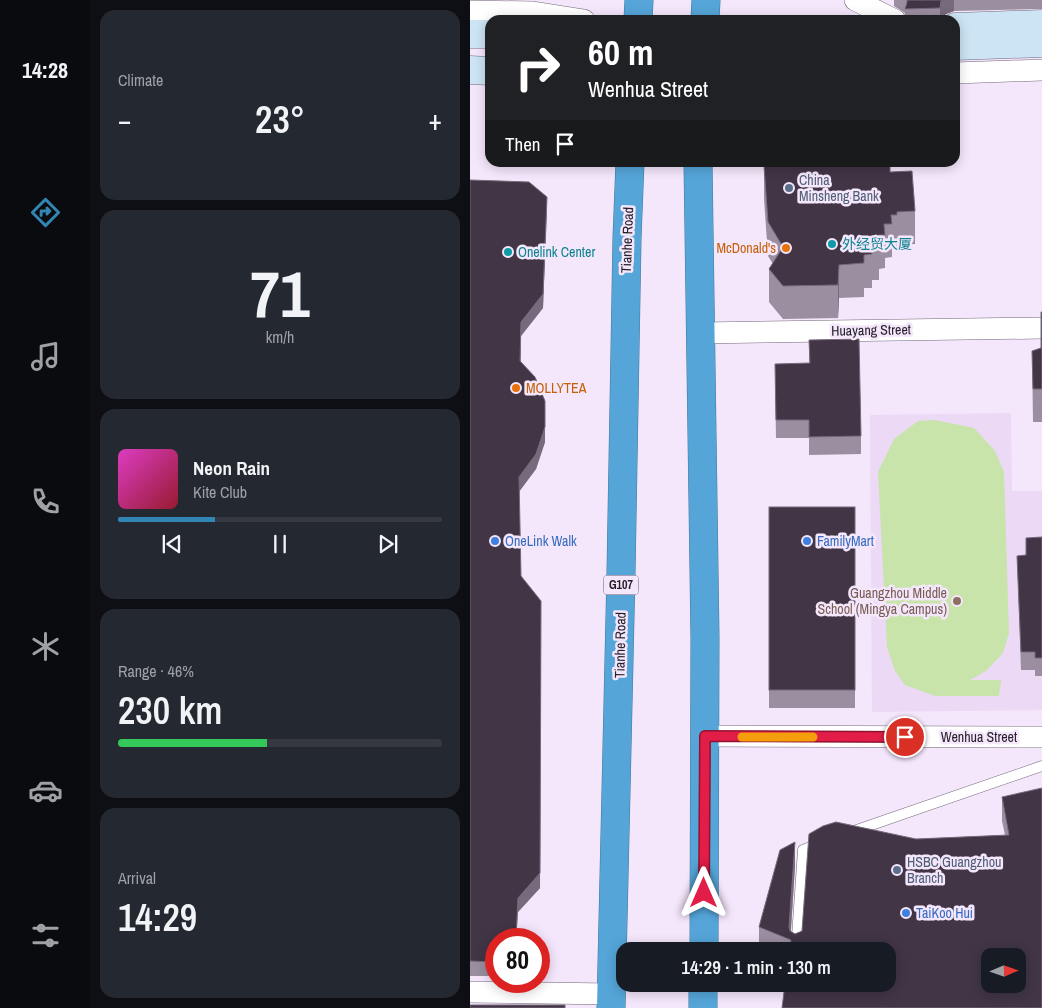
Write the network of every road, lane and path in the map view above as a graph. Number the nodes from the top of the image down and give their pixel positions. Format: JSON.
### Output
{"nodes":[{"id":1,"x":639,"y":0,"type":"edge"},
{"id":2,"x":706,"y":0,"type":"edge"},
{"id":3,"x":855,"y":0,"type":"edge"},
{"id":4,"x":470,"y":11,"type":"edge"},
{"id":5,"x":552,"y":15,"type":"edge"},
{"id":6,"x":638,"y":15,"type":"edge"},
{"id":7,"x":705,"y":15,"type":"edge"},
{"id":8,"x":885,"y":15,"type":"edge"},
{"id":9,"x":1042,"y":24,"type":"edge"},
{"id":10,"x":960,"y":27,"type":"edge"},
{"id":11,"x":470,"y":34,"type":"edge"},
{"id":12,"x":485,"y":34,"type":"edge"},
{"id":13,"x":1042,"y":43,"type":"edge"},
{"id":14,"x":960,"y":46,"type":"edge"},
{"id":15,"x":470,"y":70,"type":"edge"},
{"id":16,"x":1042,"y":70,"type":"edge"},
{"id":17,"x":485,"y":71,"type":"edge"},
{"id":18,"x":960,"y":72,"type":"edge"},
{"id":19,"x":630,"y":167,"type":"edge"},
{"id":20,"x":698,"y":167,"type":"edge"},
{"id":21,"x":1042,"y":328,"type":"edge"},
{"id":22,"x":701,"y":333,"type":"junction"},
{"id":23,"x":705,"y":736,"type":"junction"},
{"id":24,"x":1042,"y":737,"type":"edge"},
{"id":25,"x":1042,"y":766,"type":"edge"},
{"id":26,"x":704,"y":942,"type":"edge"},
{"id":27,"x":797,"y":942,"type":"edge"},
{"id":28,"x":470,"y":992,"type":"edge"},
{"id":29,"x":703,"y":992,"type":"edge"},
{"id":30,"x":794,"y":992,"type":"edge"},
{"id":31,"x":611,"y":1001,"type":"edge"},
{"id":32,"x":703,"y":1008,"type":"edge"},
{"id":33,"x":793,"y":1008,"type":"edge"}],
"edges":[{"from":1,"to":6,"type":"highway"},
{"from":2,"to":7,"type":"highway"},
{"from":3,"to":8,"type":"street"},
{"from":4,"to":5,"type":"street"},
{"from":9,"to":10,"type":"main road"},
{"from":11,"to":12,"type":"main road"},
{"from":13,"to":14,"type":"main road"},
{"from":15,"to":17,"type":"main road"},
{"from":16,"to":18,"type":"street"},
{"from":19,"to":31,"type":"highway","name":"Tianhe Road","number":"G107"},
{"from":20,"to":22,"type":"highway"},
{"from":21,"to":22,"type":"street","name":"Huayang Street"},
{"from":22,"to":23,"type":"highway"},
{"from":23,"to":24,"type":"street","name":"Wenhua Street"},
{"from":23,"to":26,"type":"highway"},
{"from":25,"to":27,"type":"lane"},
{"from":28,"to":31,"type":"street"},
{"from":29,"to":32,"type":"highway"},
{"from":30,"to":33,"type":"lane"}]}
